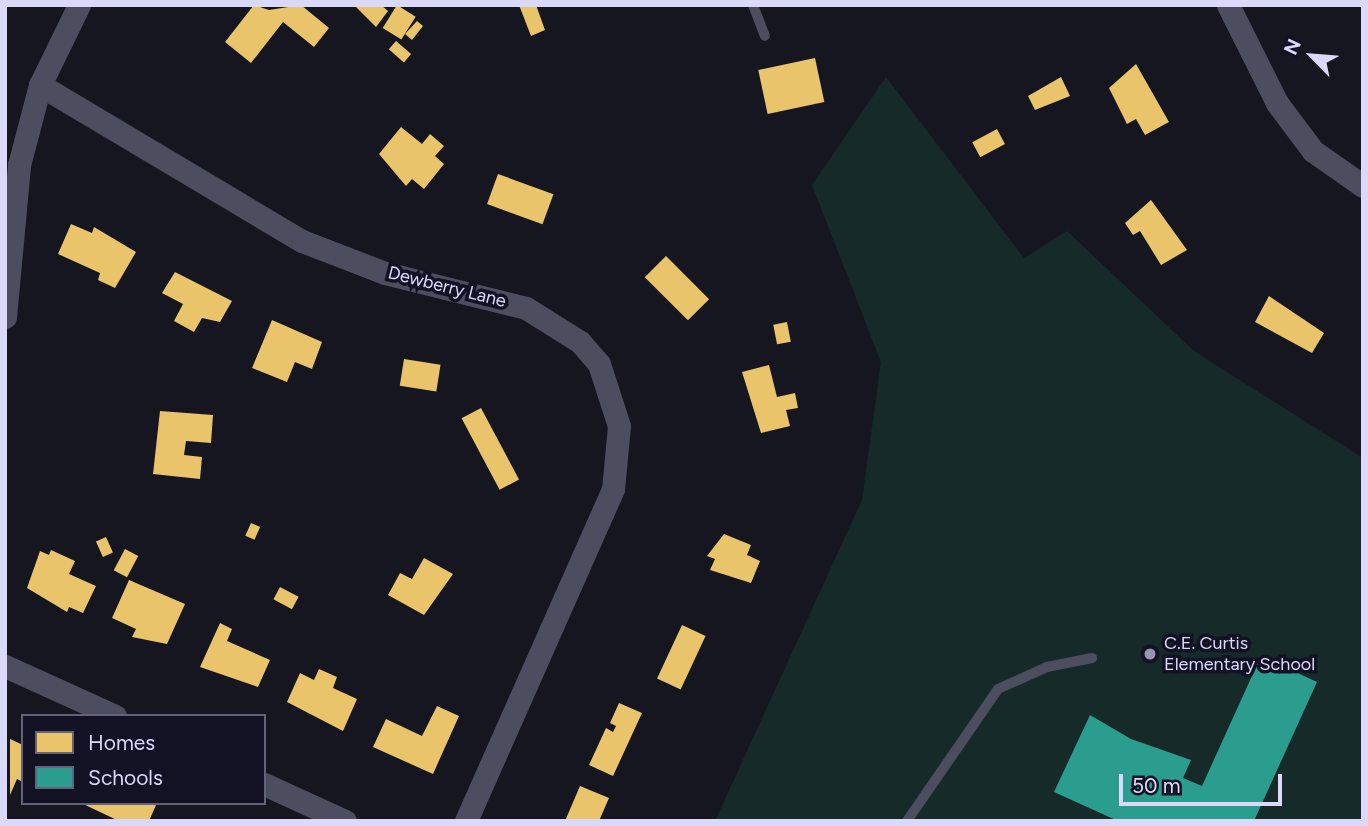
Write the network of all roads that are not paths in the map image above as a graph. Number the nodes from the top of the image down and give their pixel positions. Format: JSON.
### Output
{"nodes":[{"id":1,"x":79,"y":5,"type":"edge"},
{"id":2,"x":753,"y":5,"type":"edge"},
{"id":3,"x":1227,"y":5,"type":"edge"},
{"id":4,"x":765,"y":36,"type":"dead end"},
{"id":5,"x":40,"y":85,"type":"junction"},
{"id":6,"x":1363,"y":186,"type":"edge"},
{"id":7,"x":5,"y":317,"type":"edge"},
{"id":8,"x":1092,"y":658,"type":"dead end"},
{"id":9,"x":5,"y":666,"type":"edge"},
{"id":10,"x":111,"y":714,"type":"edge"},
{"id":11,"x":266,"y":785,"type":"edge"},
{"id":12,"x":345,"y":821,"type":"edge"},
{"id":13,"x":466,"y":821,"type":"edge"},
{"id":14,"x":907,"y":821,"type":"edge"}],
"edges":[{"from":1,"to":5,"type":"street"},
{"from":2,"to":4,"type":"lane"},
{"from":3,"to":6,"type":"street"},
{"from":5,"to":7,"type":"street"},
{"from":5,"to":13,"type":"street","name":"Dewberry Lane"},
{"from":8,"to":14,"type":"lane"},
{"from":9,"to":10,"type":"street"},
{"from":11,"to":12,"type":"street"}]}
